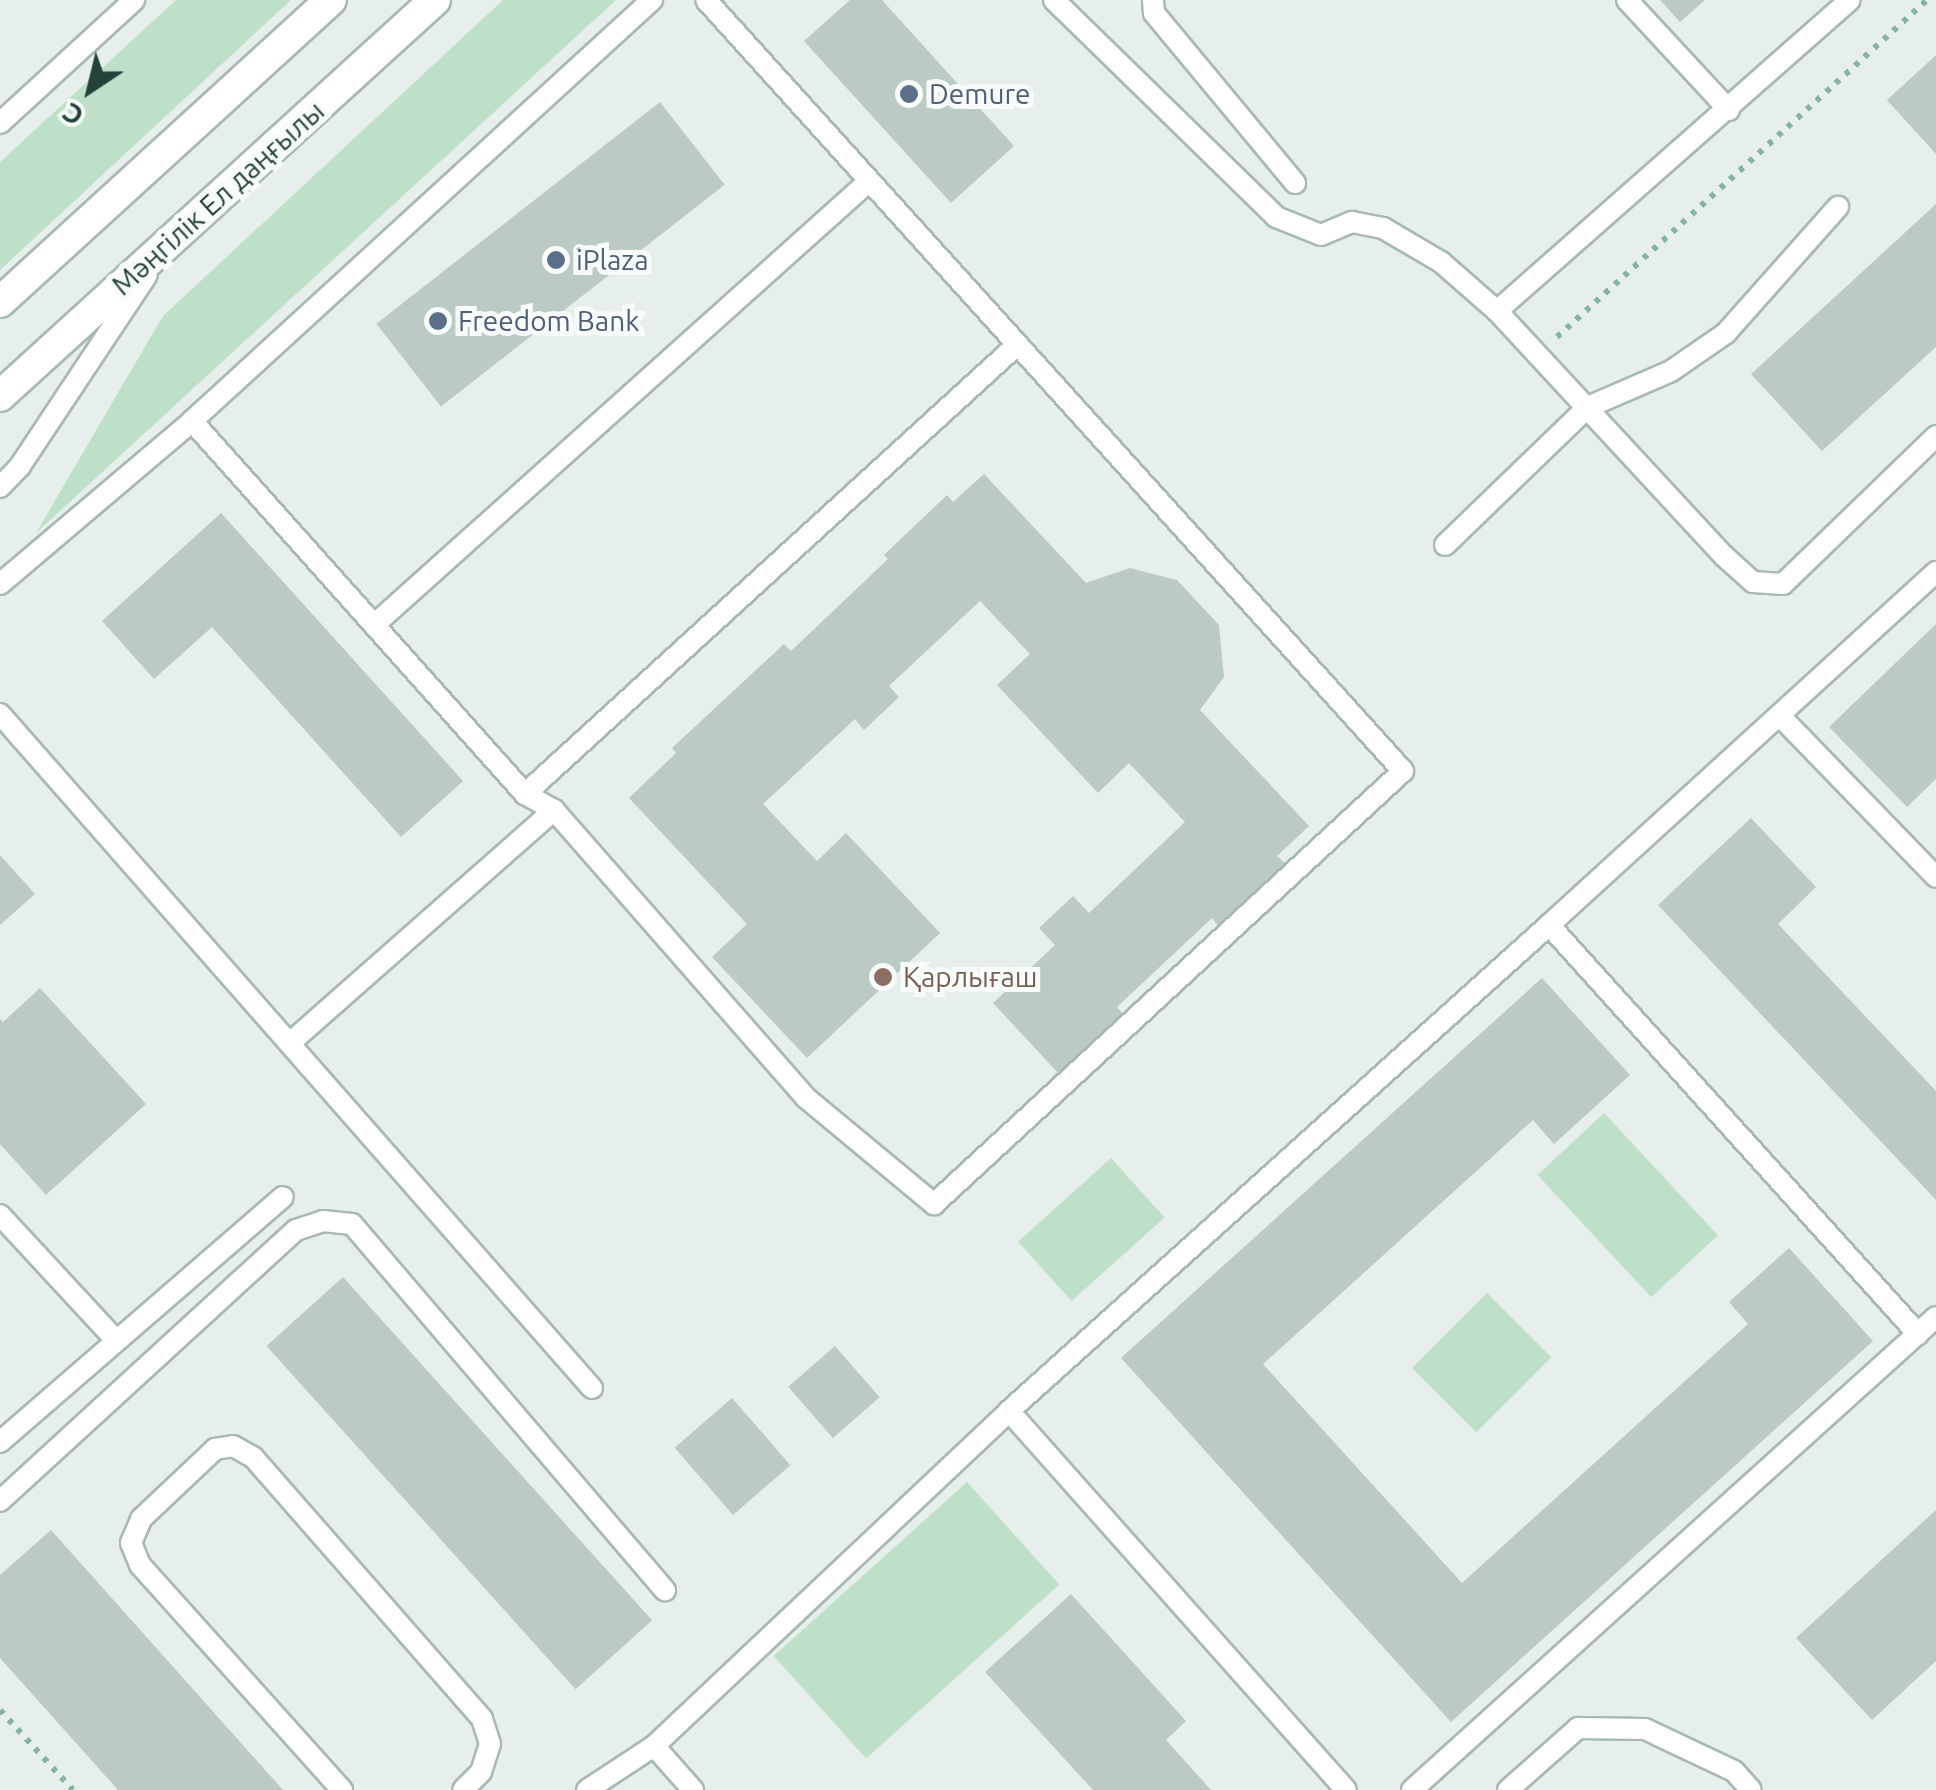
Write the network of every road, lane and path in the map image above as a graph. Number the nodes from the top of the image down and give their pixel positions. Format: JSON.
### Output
{"nodes":[{"id":1,"x":134,"y":0,"type":"edge"},
{"id":2,"x":331,"y":0,"type":"edge"},
{"id":3,"x":435,"y":0,"type":"edge"},
{"id":4,"x":652,"y":0,"type":"edge"},
{"id":5,"x":706,"y":0,"type":"edge"},
{"id":6,"x":1054,"y":0,"type":"edge"},
{"id":7,"x":1153,"y":0,"type":"edge"},
{"id":8,"x":1627,"y":0,"type":"edge"},
{"id":9,"x":1850,"y":0,"type":"edge"},
{"id":10,"x":1928,"y":0,"type":"edge"},
{"id":11,"x":1936,"y":8,"type":"edge"},
{"id":12,"x":1729,"y":110,"type":"junction"},
{"id":13,"x":0,"y":123,"type":"edge"},
{"id":14,"x":868,"y":182,"type":"junction"},
{"id":15,"x":1295,"y":183,"type":"dead end"},
{"id":16,"x":1838,"y":207,"type":"dead end"},
{"id":17,"x":167,"y":244,"type":"junction"},
{"id":18,"x":0,"y":302,"type":"edge"},
{"id":19,"x":1497,"y":311,"type":"junction"},
{"id":20,"x":1018,"y":344,"type":"junction"},
{"id":21,"x":1538,"y":354,"type":"junction"},
{"id":22,"x":0,"y":396,"type":"edge"},
{"id":23,"x":1588,"y":407,"type":"junction"},
{"id":24,"x":192,"y":421,"type":"junction"},
{"id":25,"x":1936,"y":436,"type":"edge"},
{"id":26,"x":0,"y":486,"type":"edge"},
{"id":27,"x":1444,"y":545,"type":"dead end"},
{"id":28,"x":1936,"y":572,"type":"edge"},
{"id":29,"x":0,"y":584,"type":"edge"},
{"id":30,"x":374,"y":625,"type":"junction"},
{"id":31,"x":0,"y":714,"type":"edge"},
{"id":32,"x":1780,"y":716,"type":"junction"},
{"id":33,"x":525,"y":794,"type":"junction"},
{"id":34,"x":554,"y":810,"type":"junction"},
{"id":35,"x":1936,"y":876,"type":"edge"},
{"id":36,"x":1549,"y":924,"type":"junction"},
{"id":37,"x":290,"y":1043,"type":"junction"},
{"id":38,"x":283,"y":1198,"type":"dead end"},
{"id":39,"x":0,"y":1215,"type":"edge"},
{"id":40,"x":1936,"y":1317,"type":"edge"},
{"id":41,"x":1918,"y":1334,"type":"junction"},
{"id":42,"x":115,"y":1339,"type":"junction"},
{"id":43,"x":592,"y":1388,"type":"dead end"},
{"id":44,"x":1009,"y":1411,"type":"junction"},
{"id":45,"x":0,"y":1442,"type":"edge"},
{"id":46,"x":0,"y":1501,"type":"edge"},
{"id":47,"x":665,"y":1590,"type":"dead end"},
{"id":48,"x":0,"y":1710,"type":"edge"},
{"id":49,"x":654,"y":1746,"type":"junction"},
{"id":50,"x":73,"y":1790,"type":"edge"},
{"id":51,"x":342,"y":1790,"type":"edge"},
{"id":52,"x":463,"y":1790,"type":"edge"},
{"id":53,"x":587,"y":1790,"type":"edge"},
{"id":54,"x":692,"y":1790,"type":"edge"},
{"id":55,"x":1346,"y":1790,"type":"edge"},
{"id":56,"x":1412,"y":1790,"type":"edge"},
{"id":57,"x":1508,"y":1790,"type":"edge"},
{"id":58,"x":1751,"y":1790,"type":"edge"}],
"edges":[{"from":1,"to":13,"type":"lane"},
{"from":2,"to":18,"type":"main road"},
{"from":3,"to":17,"type":"main road","name":"Мәңгілік Ел даңғылы"},
{"from":4,"to":24,"type":"lane"},
{"from":5,"to":14,"type":"lane"},
{"from":6,"to":19,"type":"lane"},
{"from":7,"to":15,"type":"lane"},
{"from":8,"to":12,"type":"lane"},
{"from":9,"to":12,"type":"lane"},
{"from":10,"to":11,"type":"path"},
{"from":10,"to":21,"type":"path"},
{"from":12,"to":19,"type":"lane"},
{"from":14,"to":20,"type":"lane"},
{"from":14,"to":30,"type":"lane"},
{"from":16,"to":23,"type":"lane"},
{"from":17,"to":22,"type":"main road","name":"Мәңгілік Ел даңғылы"},
{"from":17,"to":26,"type":"lane"},
{"from":19,"to":21,"type":"lane"},
{"from":20,"to":33,"type":"lane"},
{"from":20,"to":34,"type":"lane"},
{"from":21,"to":23,"type":"lane"},
{"from":23,"to":25,"type":"lane"},
{"from":23,"to":27,"type":"lane"},
{"from":24,"to":29,"type":"lane"},
{"from":24,"to":30,"type":"lane"},
{"from":28,"to":32,"type":"lane"},
{"from":30,"to":33,"type":"lane"},
{"from":31,"to":37,"type":"lane"},
{"from":32,"to":35,"type":"lane"},
{"from":32,"to":36,"type":"lane"},
{"from":33,"to":34,"type":"lane"},
{"from":34,"to":37,"type":"lane"},
{"from":36,"to":41,"type":"lane"},
{"from":36,"to":44,"type":"lane"},
{"from":37,"to":43,"type":"lane"},
{"from":38,"to":42,"type":"lane"},
{"from":39,"to":42,"type":"lane"},
{"from":40,"to":41,"type":"lane"},
{"from":41,"to":56,"type":"lane"},
{"from":42,"to":45,"type":"lane"},
{"from":44,"to":49,"type":"lane"},
{"from":44,"to":55,"type":"lane"},
{"from":46,"to":47,"type":"lane"},
{"from":48,"to":50,"type":"path"},
{"from":49,"to":53,"type":"lane"},
{"from":49,"to":54,"type":"lane"},
{"from":51,"to":52,"type":"lane"},
{"from":57,"to":58,"type":"lane"}]}
